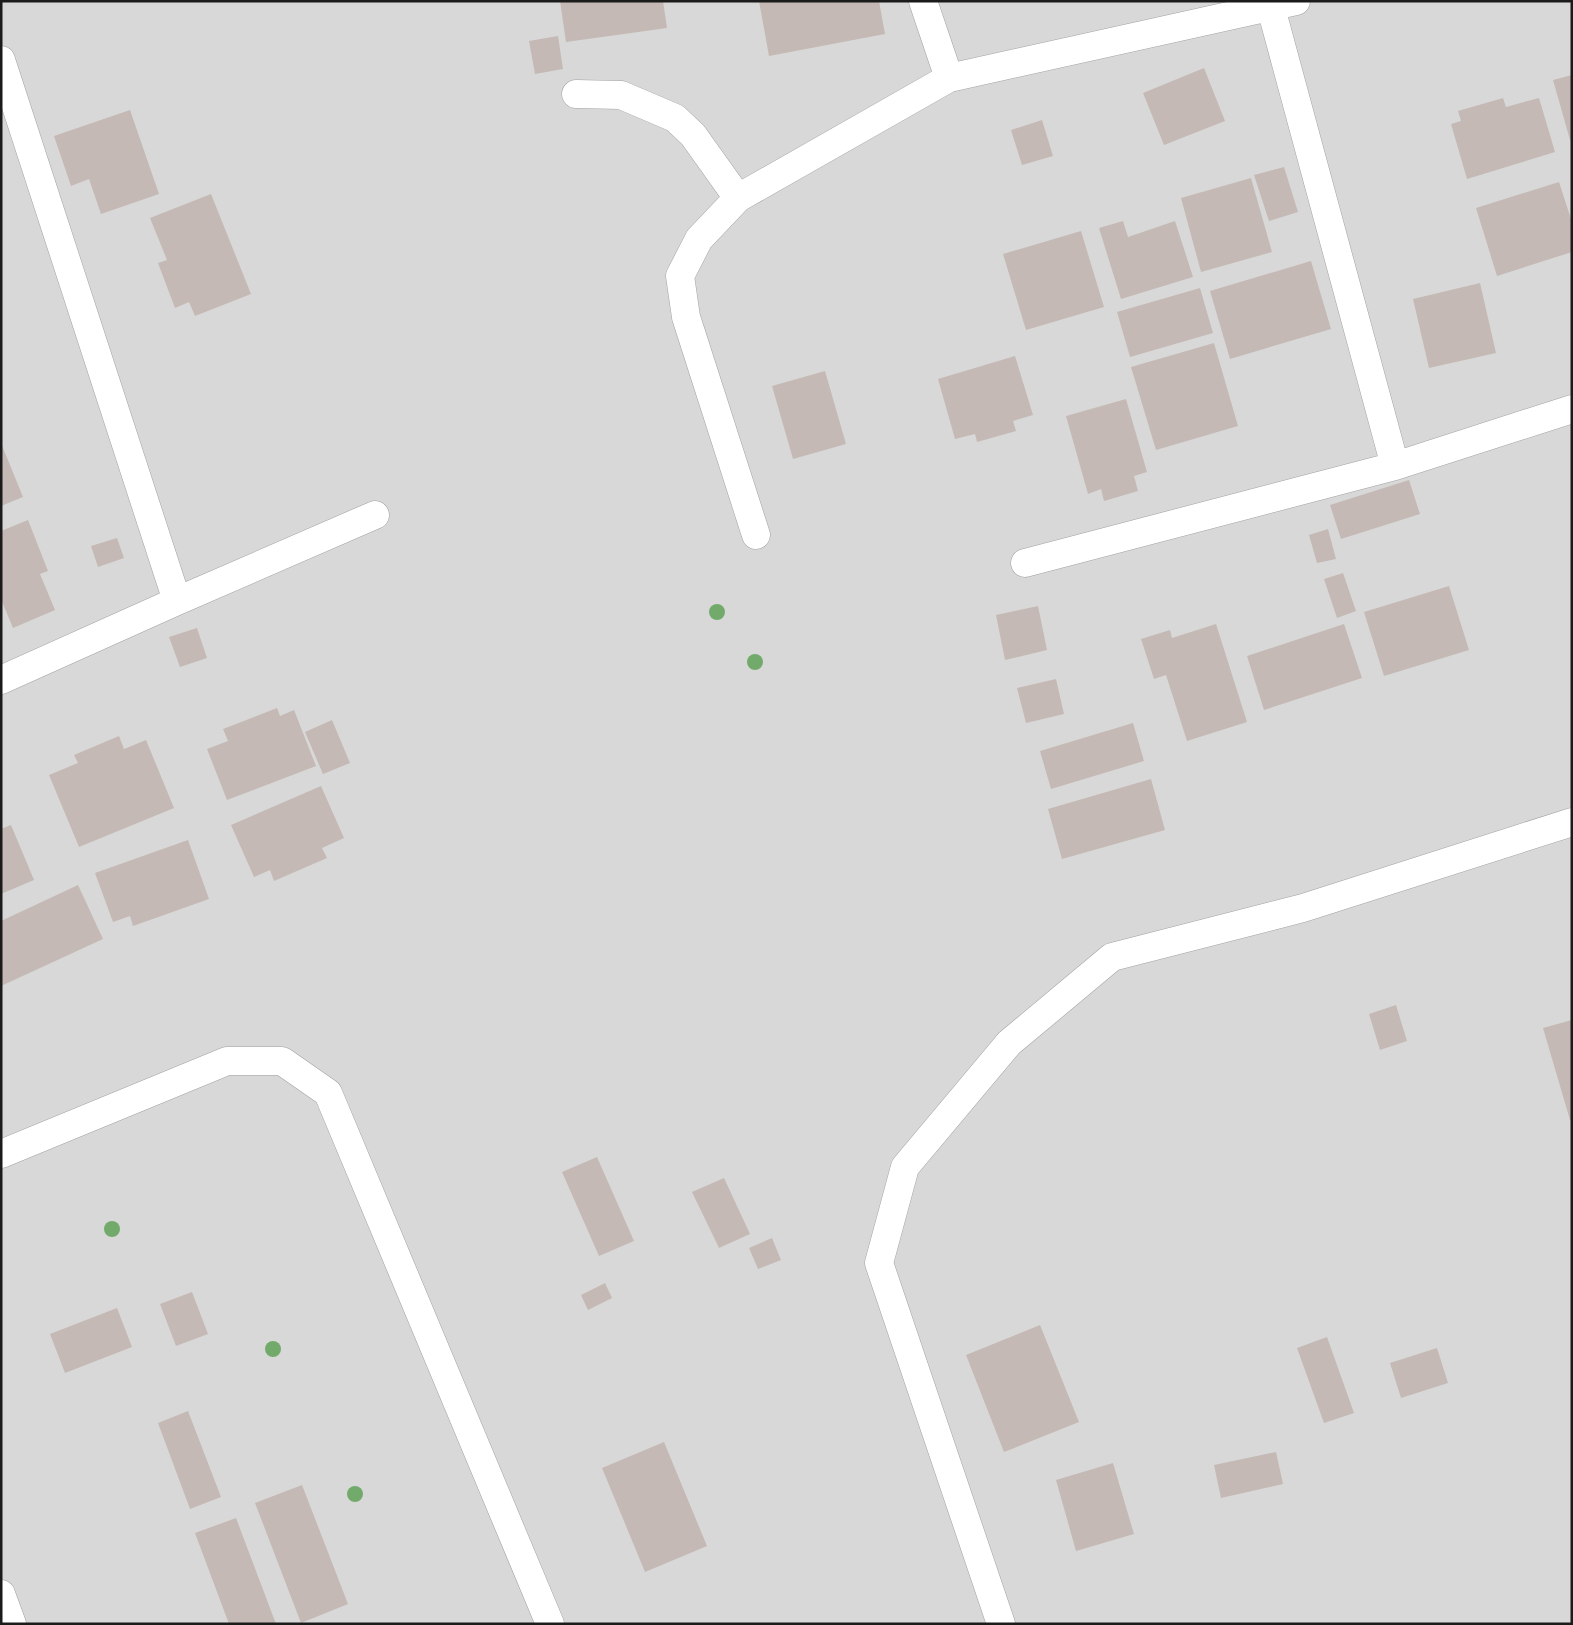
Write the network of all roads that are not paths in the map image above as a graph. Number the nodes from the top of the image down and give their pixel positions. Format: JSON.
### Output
{"nodes":[{"id":1,"x":923,"y":1,"type":"edge"},
{"id":2,"x":1284,"y":5,"type":"edge"},
{"id":3,"x":1,"y":60,"type":"edge"},
{"id":4,"x":949,"y":78,"type":"junction"},
{"id":5,"x":576,"y":94,"type":"dead end"},
{"id":6,"x":738,"y":198,"type":"junction"},
{"id":7,"x":1572,"y":408,"type":"edge"},
{"id":8,"x":1395,"y":466,"type":"junction"},
{"id":9,"x":375,"y":516,"type":"dead end"},
{"id":10,"x":756,"y":535,"type":"dead end"},
{"id":11,"x":1024,"y":563,"type":"dead end"},
{"id":12,"x":177,"y":601,"type":"junction"},
{"id":13,"x":1,"y":680,"type":"edge"},
{"id":14,"x":1572,"y":822,"type":"edge"},
{"id":15,"x":1,"y":1154,"type":"edge"},
{"id":16,"x":1,"y":1594,"type":"edge"},
{"id":17,"x":12,"y":1624,"type":"edge"},
{"id":18,"x":550,"y":1624,"type":"edge"},
{"id":19,"x":1001,"y":1624,"type":"edge"}],
"edges":[{"from":1,"to":4,"type":"street"},
{"from":2,"to":4,"type":"street"},
{"from":2,"to":8,"type":"street"},
{"from":3,"to":12,"type":"street"},
{"from":4,"to":6,"type":"street"},
{"from":5,"to":6,"type":"street"},
{"from":6,"to":10,"type":"street"},
{"from":7,"to":8,"type":"street"},
{"from":8,"to":11,"type":"street"},
{"from":9,"to":12,"type":"street"},
{"from":12,"to":13,"type":"street"},
{"from":14,"to":19,"type":"street"},
{"from":15,"to":18,"type":"street"},
{"from":16,"to":17,"type":"street"}]}
